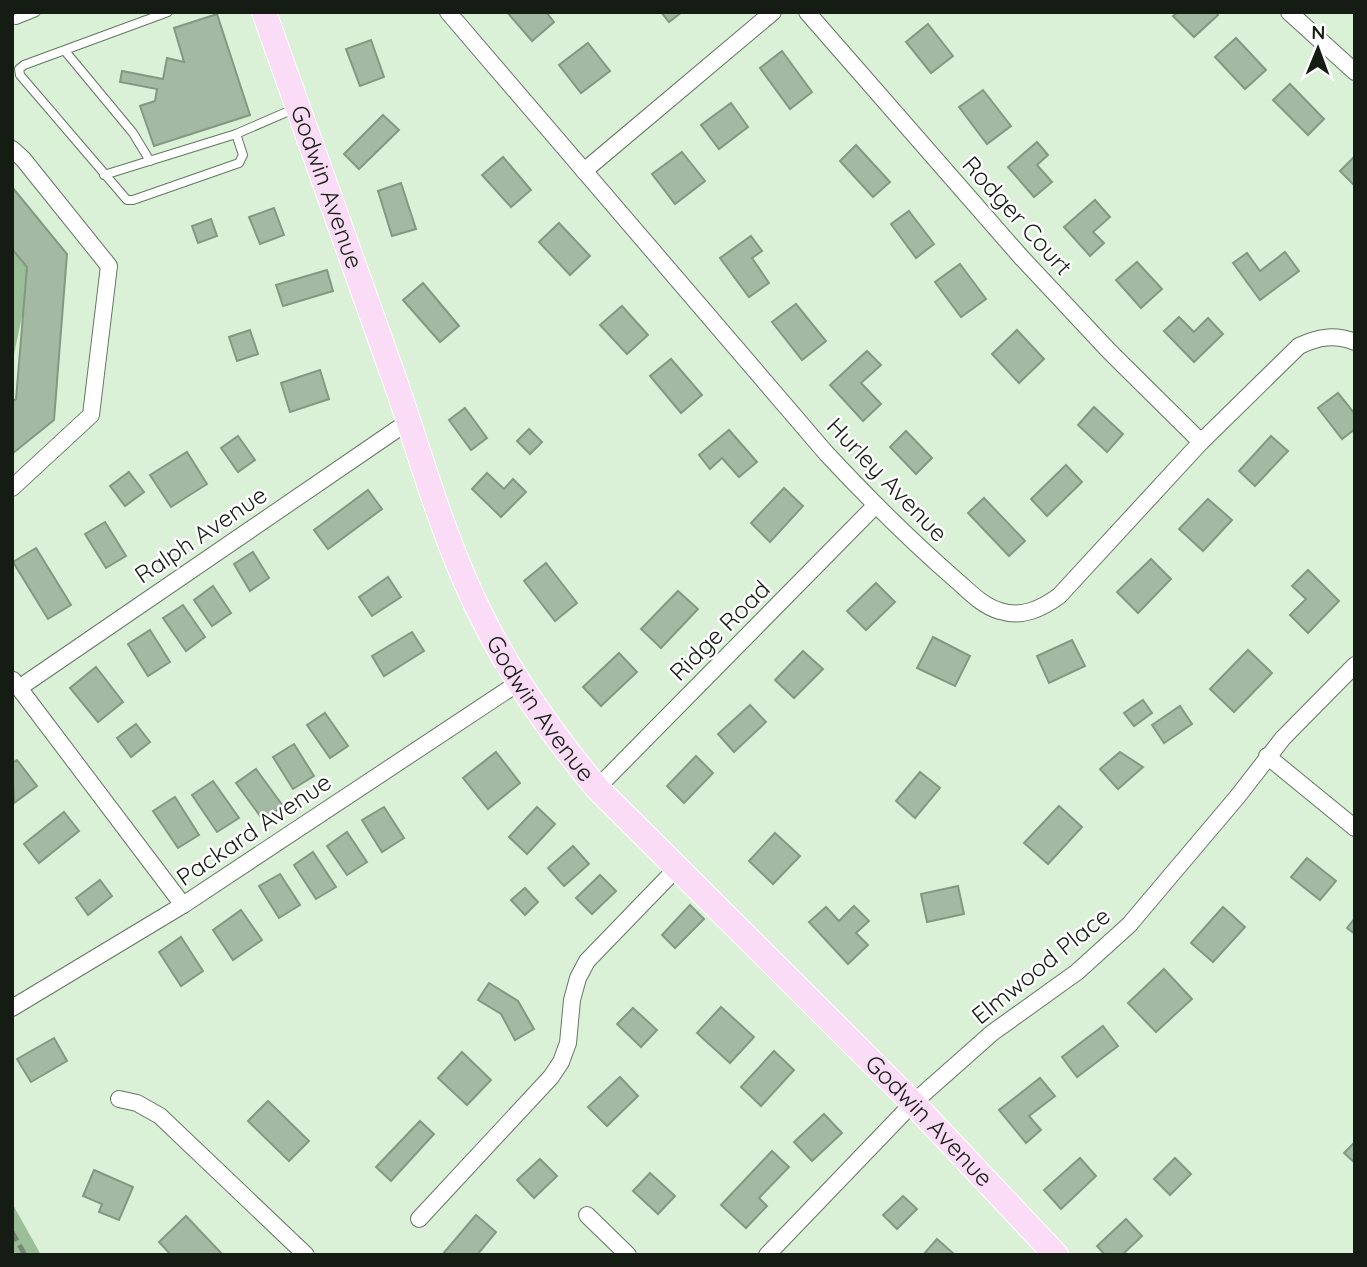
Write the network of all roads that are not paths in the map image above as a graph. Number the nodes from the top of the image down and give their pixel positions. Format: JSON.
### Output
{"nodes":[{"id":1,"x":21,"y":12,"type":"edge"},
{"id":2,"x":36,"y":12,"type":"edge"},
{"id":3,"x":168,"y":12,"type":"edge"},
{"id":4,"x":448,"y":12,"type":"edge"},
{"id":5,"x":773,"y":12,"type":"edge"},
{"id":6,"x":807,"y":12,"type":"edge"},
{"id":7,"x":1289,"y":12,"type":"edge"},
{"id":8,"x":270,"y":16,"type":"edge"},
{"id":9,"x":65,"y":51,"type":"junction"},
{"id":10,"x":1355,"y":72,"type":"edge"},
{"id":11,"x":298,"y":107,"type":"junction"},
{"id":12,"x":236,"y":134,"type":"junction"},
{"id":13,"x":12,"y":149,"type":"edge"},
{"id":14,"x":150,"y":162,"type":"junction"},
{"id":15,"x":584,"y":171,"type":"junction"},
{"id":16,"x":104,"y":176,"type":"junction"},
{"id":17,"x":1355,"y":342,"type":"edge"},
{"id":18,"x":409,"y":421,"type":"junction"},
{"id":19,"x":1201,"y":442,"type":"junction"},
{"id":20,"x":12,"y":488,"type":"edge"},
{"id":21,"x":875,"y":506,"type":"junction"},
{"id":22,"x":1355,"y":665,"type":"edge"},
{"id":23,"x":518,"y":682,"type":"junction"},
{"id":24,"x":15,"y":683,"type":"edge"},
{"id":25,"x":1268,"y":756,"type":"junction"},
{"id":26,"x":597,"y":788,"type":"junction"},
{"id":27,"x":1355,"y":828,"type":"edge"},
{"id":28,"x":676,"y":869,"type":"junction"},
{"id":29,"x":183,"y":905,"type":"junction"},
{"id":30,"x":12,"y":1008,"type":"edge"},
{"id":31,"x":119,"y":1099,"type":"dead end"},
{"id":32,"x":913,"y":1103,"type":"junction"},
{"id":33,"x":587,"y":1215,"type":"dead end"},
{"id":34,"x":419,"y":1219,"type":"dead end"},
{"id":35,"x":306,"y":1255,"type":"edge"},
{"id":36,"x":628,"y":1255,"type":"edge"},
{"id":37,"x":767,"y":1255,"type":"edge"},
{"id":38,"x":1056,"y":1255,"type":"edge"}],
"edges":[{"from":1,"to":2,"type":"lane"},
{"from":3,"to":9,"type":"lane"},
{"from":4,"to":15,"type":"street","name":"Hurley Avenue"},
{"from":5,"to":15,"type":"street"},
{"from":6,"to":19,"type":"street","name":"Rodger Court"},
{"from":7,"to":10,"type":"street"},
{"from":8,"to":11,"type":"main road","name":"Godwin Avenue"},
{"from":9,"to":14,"type":"lane"},
{"from":9,"to":16,"type":"lane"},
{"from":11,"to":12,"type":"lane"},
{"from":11,"to":18,"type":"main road","name":"Godwin Avenue"},
{"from":12,"to":14,"type":"lane"},
{"from":12,"to":16,"type":"lane"},
{"from":13,"to":20,"type":"street"},
{"from":14,"to":16,"type":"lane"},
{"from":15,"to":21,"type":"street","name":"Hurley Avenue"},
{"from":17,"to":19,"type":"street","name":"Hurley Avenue"},
{"from":18,"to":23,"type":"main road","name":"Godwin Avenue"},
{"from":18,"to":24,"type":"street","name":"Ralph Avenue"},
{"from":19,"to":21,"type":"street","name":"Hurley Avenue"},
{"from":21,"to":26,"type":"street","name":"Ridge Road"},
{"from":22,"to":25,"type":"street","name":"Elmwood Place"},
{"from":23,"to":26,"type":"main road","name":"Godwin Avenue"},
{"from":23,"to":29,"type":"street","name":"Packard Avenue"},
{"from":24,"to":29,"type":"street"},
{"from":25,"to":27,"type":"street"},
{"from":25,"to":32,"type":"street","name":"Elmwood Place"},
{"from":26,"to":28,"type":"main road","name":"Godwin Avenue"},
{"from":28,"to":32,"type":"main road","name":"Godwin Avenue"},
{"from":28,"to":34,"type":"street"},
{"from":29,"to":30,"type":"street","name":"Packard Avenue"},
{"from":31,"to":35,"type":"street"},
{"from":32,"to":37,"type":"street","name":"Elmwood Place"},
{"from":32,"to":38,"type":"main road","name":"Godwin Avenue"},
{"from":33,"to":36,"type":"street"}]}
